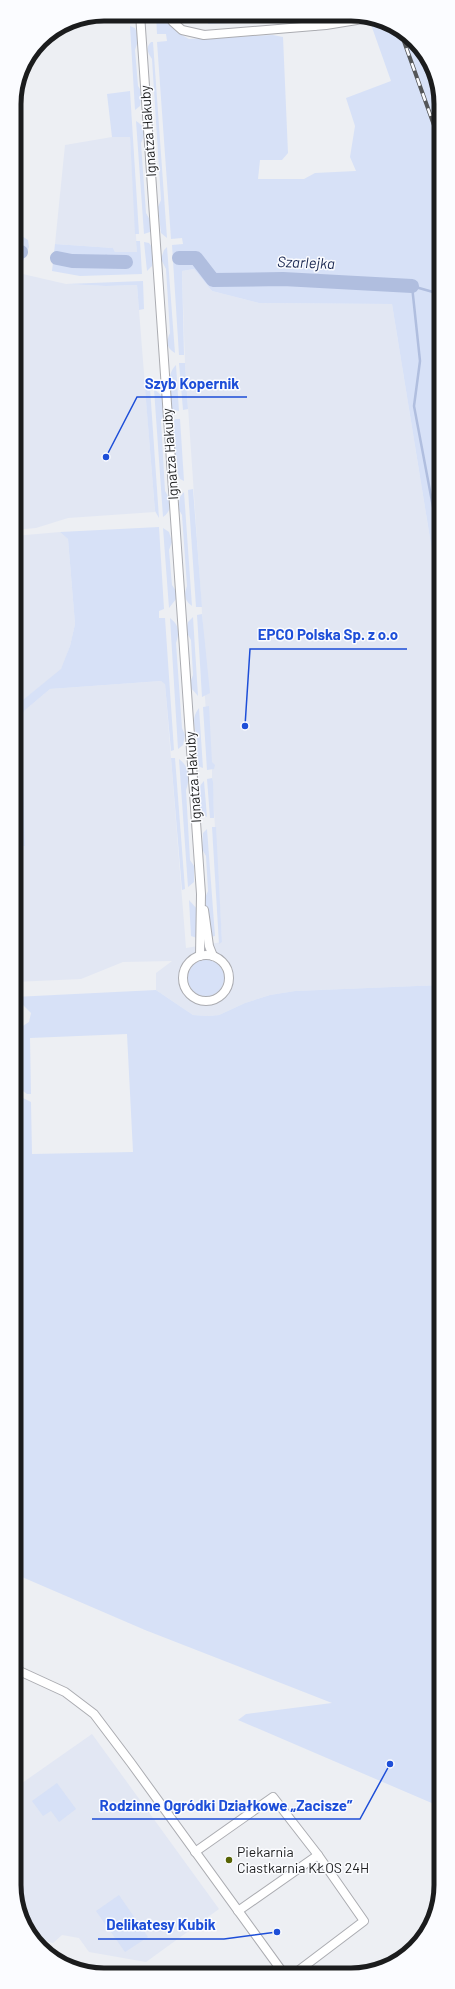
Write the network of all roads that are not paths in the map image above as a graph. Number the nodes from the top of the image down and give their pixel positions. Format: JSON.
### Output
{"nodes":[{"id":1,"x":140,"y":21,"type":"edge"},
{"id":2,"x":172,"y":21,"type":"edge"},
{"id":3,"x":314,"y":21,"type":"edge"},
{"id":4,"x":348,"y":21,"type":"edge"},
{"id":5,"x":314,"y":26,"type":"junction"},
{"id":6,"x":201,"y":894,"type":"junction"},
{"id":7,"x":200,"y":956,"type":"junction"},
{"id":8,"x":213,"y":956,"type":"junction"},
{"id":9,"x":21,"y":1672,"type":"edge"},
{"id":10,"x":195,"y":1852,"type":"junction"},
{"id":11,"x":318,"y":1855,"type":"junction"},
{"id":12,"x":238,"y":1911,"type":"junction"},
{"id":13,"x":280,"y":1968,"type":"edge"},
{"id":14,"x":302,"y":1968,"type":"edge"}],
"edges":[{"from":1,"to":6,"type":"street","name":"Ignatza Hakuby"},
{"from":2,"to":5,"type":"street"},
{"from":3,"to":5,"type":"street"},
{"from":4,"to":5,"type":"street"},
{"from":6,"to":7,"type":"street","name":"Ignatza Hakuby"},
{"from":6,"to":8,"type":"street","name":"Ignatza Hakuby"},
{"from":7,"to":8,"type":"street"},
{"from":7,"to":8,"type":"street"},
{"from":9,"to":10,"type":"street"},
{"from":10,"to":11,"type":"street"},
{"from":10,"to":12,"type":"street"},
{"from":11,"to":12,"type":"street"},
{"from":11,"to":14,"type":"street"},
{"from":12,"to":13,"type":"street"}]}
